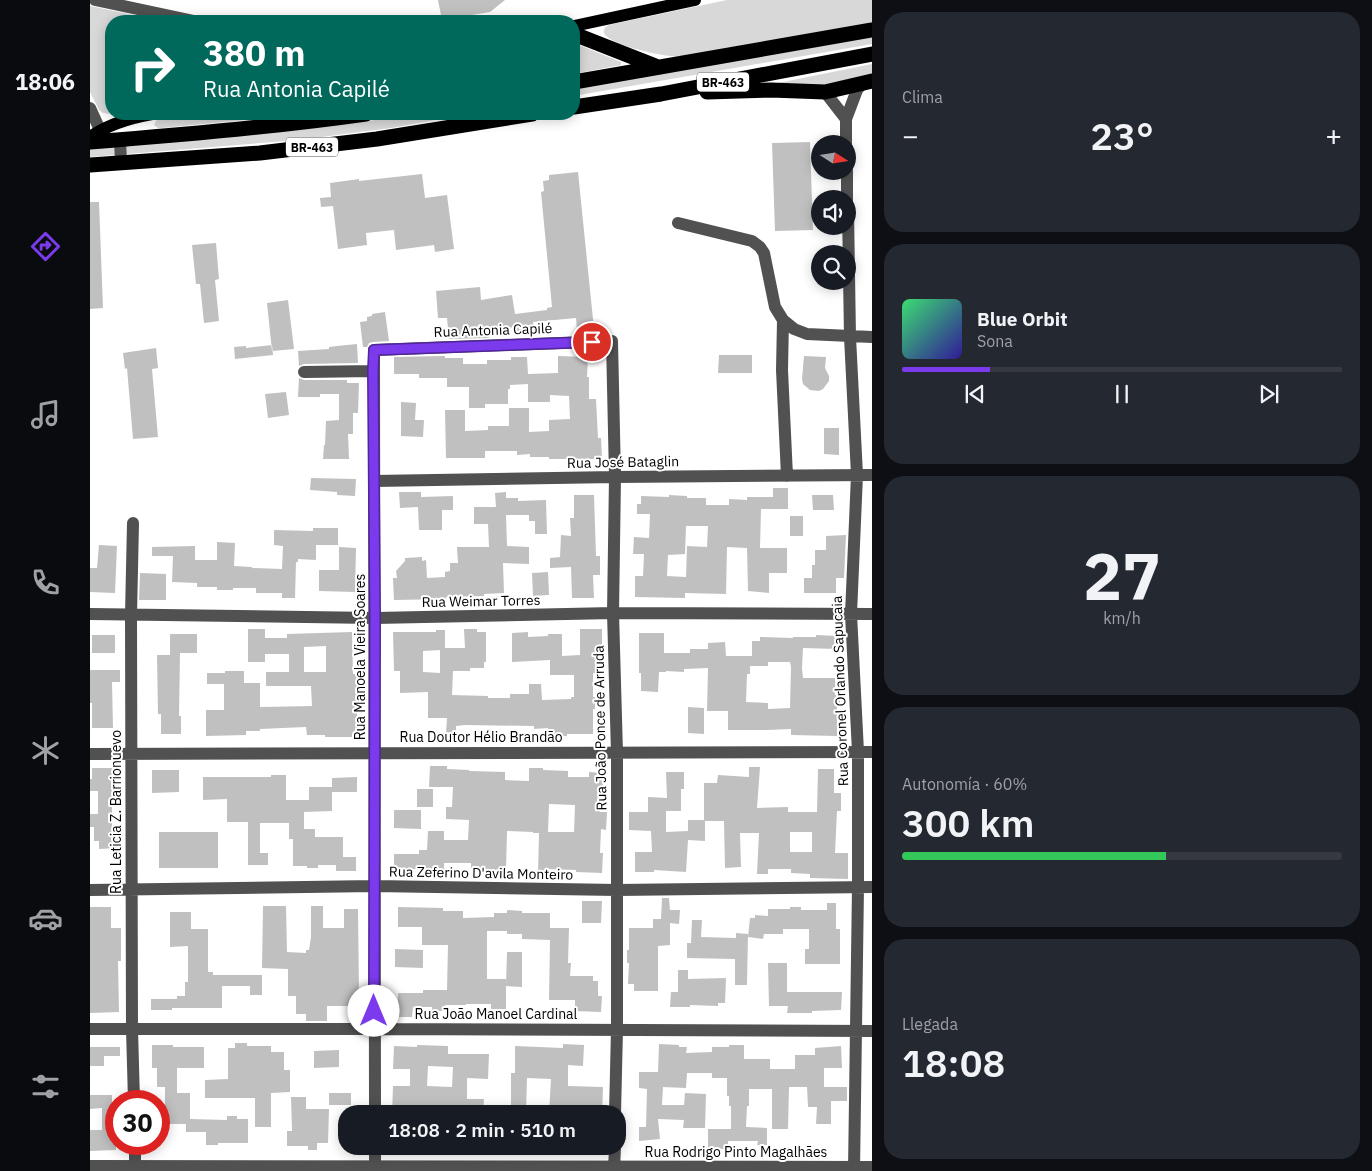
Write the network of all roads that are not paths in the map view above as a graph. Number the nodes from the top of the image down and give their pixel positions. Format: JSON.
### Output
{"nodes":[{"id":1,"x":95,"y":0,"type":"edge"},
{"id":2,"x":695,"y":0,"type":"edge"},
{"id":3,"x":166,"y":15,"type":"edge"},
{"id":4,"x":580,"y":25,"type":"edge"},
{"id":5,"x":872,"y":30,"type":"edge"},
{"id":6,"x":580,"y":36,"type":"edge"},
{"id":7,"x":872,"y":54,"type":"edge"},
{"id":8,"x":660,"y":67,"type":"junction"},
{"id":9,"x":580,"y":81,"type":"edge"},
{"id":10,"x":867,"y":83,"type":"edge"},
{"id":11,"x":825,"y":92,"type":"junction"},
{"id":12,"x":661,"y":94,"type":"junction"},
{"id":13,"x":580,"y":106,"type":"edge"},
{"id":14,"x":90,"y":108,"type":"edge"},
{"id":15,"x":846,"y":119,"type":"junction"},
{"id":16,"x":124,"y":120,"type":"edge"},
{"id":17,"x":318,"y":120,"type":"edge"},
{"id":18,"x":495,"y":120,"type":"edge"},
{"id":19,"x":95,"y":134,"type":"edge"},
{"id":20,"x":846,"y":135,"type":"edge"},
{"id":21,"x":120,"y":139,"type":"junction"},
{"id":22,"x":90,"y":142,"type":"edge"},
{"id":23,"x":121,"y":163,"type":"junction"},
{"id":24,"x":90,"y":165,"type":"edge"},
{"id":25,"x":678,"y":223,"type":"dead end"},
{"id":26,"x":848,"y":235,"type":"edge"},
{"id":27,"x":783,"y":320,"type":"junction"},
{"id":28,"x":850,"y":337,"type":"junction"},
{"id":29,"x":872,"y":337,"type":"edge"},
{"id":30,"x":612,"y":341,"type":"joint"},
{"id":31,"x":374,"y":350,"type":"joint"},
{"id":32,"x":373,"y":371,"type":"junction"},
{"id":33,"x":304,"y":372,"type":"dead end"},
{"id":34,"x":872,"y":475,"type":"edge"},
{"id":35,"x":787,"y":476,"type":"junction"},
{"id":36,"x":857,"y":476,"type":"junction"},
{"id":37,"x":614,"y":477,"type":"junction"},
{"id":38,"x":374,"y":481,"type":"junction"},
{"id":39,"x":133,"y":523,"type":"dead end"},
{"id":40,"x":613,"y":613,"type":"junction"},
{"id":41,"x":90,"y":614,"type":"edge"},
{"id":42,"x":851,"y":614,"type":"junction"},
{"id":43,"x":872,"y":614,"type":"edge"},
{"id":44,"x":131,"y":615,"type":"junction"},
{"id":45,"x":375,"y":618,"type":"junction"},
{"id":46,"x":374,"y":752,"type":"junction"},
{"id":47,"x":858,"y":752,"type":"junction"},
{"id":48,"x":872,"y":752,"type":"edge"},
{"id":49,"x":617,"y":753,"type":"junction"},
{"id":50,"x":90,"y":754,"type":"edge"},
{"id":51,"x":131,"y":754,"type":"junction"},
{"id":52,"x":375,"y":886,"type":"junction"},
{"id":53,"x":858,"y":887,"type":"junction"},
{"id":54,"x":872,"y":887,"type":"edge"},
{"id":55,"x":132,"y":889,"type":"junction"},
{"id":56,"x":90,"y":890,"type":"edge"},
{"id":57,"x":617,"y":890,"type":"junction"},
{"id":58,"x":90,"y":1029,"type":"edge"},
{"id":59,"x":132,"y":1029,"type":"junction"},
{"id":60,"x":374,"y":1029,"type":"junction"},
{"id":61,"x":617,"y":1029,"type":"junction"},
{"id":62,"x":856,"y":1031,"type":"junction"},
{"id":63,"x":872,"y":1031,"type":"edge"},
{"id":64,"x":134,"y":1090,"type":"edge"},
{"id":65,"x":375,"y":1105,"type":"edge"},
{"id":66,"x":615,"y":1105,"type":"edge"},
{"id":67,"x":135,"y":1155,"type":"edge"},
{"id":68,"x":375,"y":1155,"type":"edge"},
{"id":69,"x":615,"y":1155,"type":"edge"},
{"id":70,"x":90,"y":1166,"type":"edge"},
{"id":71,"x":872,"y":1167,"type":"edge"},
{"id":72,"x":135,"y":1168,"type":"edge"},
{"id":73,"x":375,"y":1168,"type":"edge"},
{"id":74,"x":614,"y":1169,"type":"edge"},
{"id":75,"x":854,"y":1169,"type":"edge"}],
"edges":[{"from":1,"to":3,"type":"street"},
{"from":2,"to":4,"type":"main road"},
{"from":5,"to":8,"type":"highway","number":"BR-463"},
{"from":6,"to":8,"type":"highway"},
{"from":7,"to":12,"type":"highway","number":"BR-463"},
{"from":8,"to":9,"type":"highway","number":"BR-463"},
{"from":10,"to":11,"type":"highway"},
{"from":10,"to":15,"type":"street"},
{"from":11,"to":12,"type":"highway"},
{"from":11,"to":15,"type":"street"},
{"from":12,"to":13,"type":"highway","number":"BR-463"},
{"from":14,"to":19,"type":"street"},
{"from":15,"to":20,"type":"street"},
{"from":16,"to":19,"type":"main road"},
{"from":17,"to":21,"type":"highway","number":"BR-463"},
{"from":18,"to":23,"type":"highway","number":"BR-463"},
{"from":21,"to":22,"type":"highway","number":"BR-463"},
{"from":21,"to":23,"type":"street"},
{"from":23,"to":24,"type":"highway","number":"BR-463"},
{"from":25,"to":27,"type":"street"},
{"from":26,"to":28,"type":"street","name":"Rua Coronel Orlando Sapucaia"},
{"from":27,"to":28,"type":"street"},
{"from":27,"to":35,"type":"street"},
{"from":28,"to":29,"type":"street"},
{"from":28,"to":36,"type":"street","name":"Rua Coronel Orlando Sapucaia"},
{"from":30,"to":31,"type":"street","name":"Rua Antonia Capilé"},
{"from":30,"to":37,"type":"street","name":"Rua João Ponce de Arruda"},
{"from":31,"to":32,"type":"street","name":"Rua Manoela Vieira Soares"},
{"from":32,"to":33,"type":"street"},
{"from":32,"to":38,"type":"street","name":"Rua Manoela Vieira Soares"},
{"from":34,"to":36,"type":"street","name":"Rua José Bataglin"},
{"from":35,"to":36,"type":"street","name":"Rua José Bataglin"},
{"from":35,"to":37,"type":"street","name":"Rua José Bataglin"},
{"from":36,"to":42,"type":"street","name":"Rua Coronel Orlando Sapucaia"},
{"from":37,"to":38,"type":"street","name":"Rua José Bataglin"},
{"from":37,"to":40,"type":"street","name":"Rua João Ponce de Arruda"},
{"from":38,"to":45,"type":"street","name":"Rua Manoela Vieira Soares"},
{"from":39,"to":44,"type":"street","name":"Rua Leticia Z. Barrionuevo"},
{"from":40,"to":42,"type":"street","name":"Rua Weimar Torres"},
{"from":40,"to":45,"type":"street","name":"Rua Weimar Torres"},
{"from":40,"to":49,"type":"street","name":"Rua João Ponce de Arruda"},
{"from":41,"to":44,"type":"street","name":"Rua Weimar Torres"},
{"from":42,"to":43,"type":"street","name":"Rua Weimar Torres"},
{"from":42,"to":47,"type":"street","name":"Rua Coronel Orlando Sapucaia"},
{"from":44,"to":45,"type":"street","name":"Rua Weimar Torres"},
{"from":44,"to":51,"type":"street","name":"Rua Leticia Z. Barrionuevo"},
{"from":45,"to":46,"type":"street","name":"Rua Manoela Vieira Soares"},
{"from":46,"to":49,"type":"street","name":"Rua Doutor Hélio Brandão"},
{"from":46,"to":51,"type":"street","name":"Rua Doutor Hélio Brandão"},
{"from":46,"to":52,"type":"street","name":"Rua Manoela Vieira Soares"},
{"from":47,"to":48,"type":"street","name":"Rua Doutor Hélio Brandão"},
{"from":47,"to":49,"type":"street","name":"Rua Doutor Hélio Brandão"},
{"from":47,"to":53,"type":"street","name":"Rua Coronel Orlando Sapucaia"},
{"from":49,"to":57,"type":"street","name":"Rua João Ponce de Arruda"},
{"from":50,"to":51,"type":"street","name":"Rua Doutor Hélio Brandão"},
{"from":51,"to":55,"type":"street","name":"Rua Leticia Z. Barrionuevo"},
{"from":52,"to":55,"type":"street","name":"Rua Zeferino D'avila Monteiro"},
{"from":52,"to":57,"type":"street","name":"Rua Zeferino D'avila Monteiro"},
{"from":52,"to":60,"type":"street","name":"Rua Manoela Vieira Soares"},
{"from":53,"to":54,"type":"street","name":"Rua Zeferino D'avila Monteiro"},
{"from":53,"to":57,"type":"street","name":"Rua Zeferino D'avila Monteiro"},
{"from":53,"to":62,"type":"street","name":"Rua Coronel Orlando Sapucaia"},
{"from":55,"to":56,"type":"street","name":"Rua Zeferino D'avila Monteiro"},
{"from":55,"to":59,"type":"street","name":"Rua Leticia Z. Barrionuevo"},
{"from":57,"to":61,"type":"street","name":"Rua João Ponce de Arruda"},
{"from":58,"to":59,"type":"street","name":"Rua João Manoel Cardinal"},
{"from":59,"to":60,"type":"street","name":"Rua João Manoel Cardinal"},
{"from":59,"to":64,"type":"street","name":"Rua Leticia Z. Barrionuevo"},
{"from":60,"to":61,"type":"street","name":"Rua João Manoel Cardinal"},
{"from":60,"to":65,"type":"street","name":"Rua Manoela Vieira Soares"},
{"from":61,"to":62,"type":"street","name":"Rua João Manoel Cardinal"},
{"from":61,"to":66,"type":"street","name":"Rua João Ponce de Arruda"},
{"from":62,"to":63,"type":"street","name":"Rua João Manoel Cardinal"},
{"from":62,"to":75,"type":"street","name":"Rua Coronel Orlando Sapucaia"},
{"from":67,"to":72,"type":"street"},
{"from":68,"to":73,"type":"street"},
{"from":69,"to":74,"type":"street"},
{"from":70,"to":72,"type":"street","name":"Rua Rodrigo Pinto Magalhães"},
{"from":71,"to":75,"type":"street","name":"Rua Rodrigo Pinto Magalhães"},
{"from":72,"to":73,"type":"street","name":"Rua Rodrigo Pinto Magalhães"},
{"from":73,"to":74,"type":"street","name":"Rua Rodrigo Pinto Magalhães"},
{"from":74,"to":75,"type":"street","name":"Rua Rodrigo Pinto Magalhães"}]}
